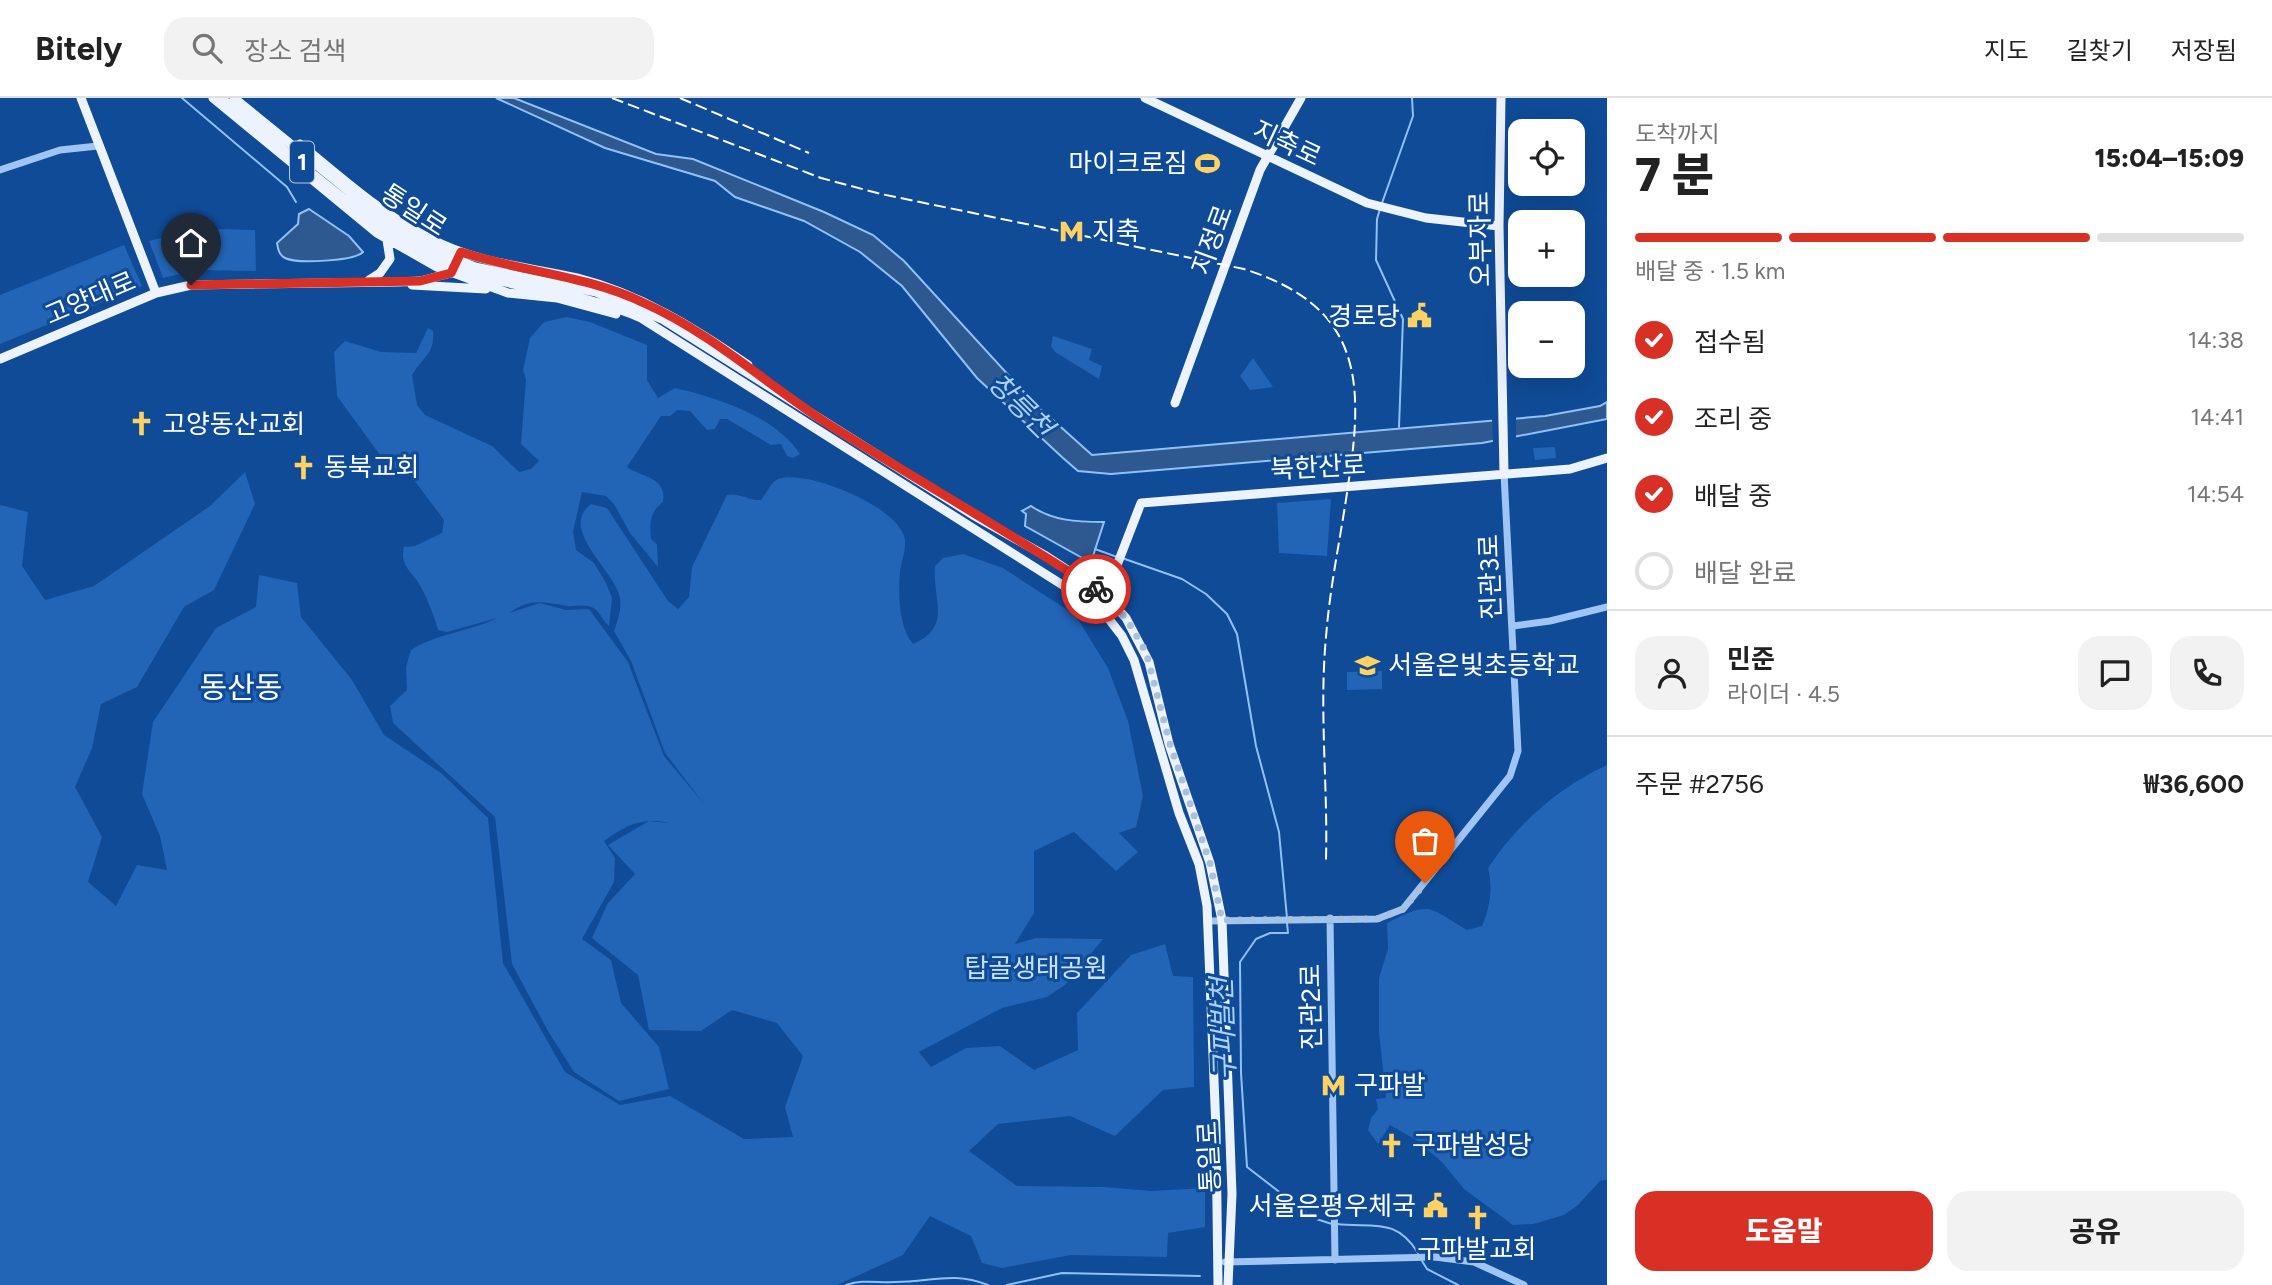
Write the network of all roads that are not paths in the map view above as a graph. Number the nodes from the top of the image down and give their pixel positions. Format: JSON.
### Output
{"nodes":[{"id":1,"x":81,"y":98,"type":"edge"},
{"id":2,"x":214,"y":98,"type":"edge"},
{"id":3,"x":221,"y":98,"type":"edge"},
{"id":4,"x":234,"y":98,"type":"edge"},
{"id":5,"x":240,"y":98,"type":"edge"},
{"id":6,"x":1145,"y":98,"type":"edge"},
{"id":7,"x":1301,"y":98,"type":"edge"},
{"id":8,"x":1501,"y":98,"type":"edge"},
{"id":9,"x":98,"y":146,"type":"junction"},
{"id":10,"x":1266,"y":157,"type":"junction"},
{"id":11,"x":0,"y":170,"type":"edge"},
{"id":12,"x":385,"y":225,"type":"junction"},
{"id":13,"x":1499,"y":226,"type":"junction"},
{"id":14,"x":387,"y":240,"type":"junction"},
{"id":15,"x":461,"y":252,"type":"junction"},
{"id":16,"x":513,"y":268,"type":"junction"},
{"id":17,"x":451,"y":273,"type":"junction"},
{"id":18,"x":368,"y":281,"type":"junction"},
{"id":19,"x":398,"y":282,"type":"junction"},
{"id":20,"x":494,"y":289,"type":"junction"},
{"id":21,"x":156,"y":293,"type":"junction"},
{"id":22,"x":512,"y":293,"type":"junction"},
{"id":23,"x":0,"y":359,"type":"edge"},
{"id":24,"x":784,"y":395,"type":"junction"},
{"id":25,"x":777,"y":403,"type":"junction"},
{"id":26,"x":1175,"y":403,"type":"dead end"},
{"id":27,"x":1607,"y":458,"type":"edge"},
{"id":28,"x":1504,"y":473,"type":"junction"},
{"id":29,"x":1102,"y":593,"type":"junction"},
{"id":30,"x":1095,"y":603,"type":"junction"},
{"id":31,"x":1607,"y":607,"type":"edge"},
{"id":32,"x":1513,"y":625,"type":"junction"},
{"id":33,"x":1329,"y":918,"type":"junction"},
{"id":34,"x":1222,"y":920,"type":"junction"},
{"id":35,"x":1207,"y":921,"type":"junction"},
{"id":36,"x":1335,"y":1260,"type":"junction"},
{"id":37,"x":1223,"y":1262,"type":"junction"},
{"id":38,"x":1218,"y":1285,"type":"edge"},
{"id":39,"x":1228,"y":1285,"type":"edge"},
{"id":40,"x":1524,"y":1285,"type":"edge"}],
"edges":[{"from":1,"to":9,"type":"main road"},
{"from":2,"to":14,"type":"main road"},
{"from":3,"to":12,"type":"main road","name":"통일로","number":"1"},
{"from":4,"to":12,"type":"main road","name":"통일로","number":"1"},
{"from":5,"to":15,"type":"main road"},
{"from":6,"to":10,"type":"main road","name":"지축로"},
{"from":7,"to":10,"type":"main road","name":"지정로"},
{"from":8,"to":13,"type":"main road","name":"오부자로"},
{"from":9,"to":11,"type":"street"},
{"from":9,"to":21,"type":"main road"},
{"from":10,"to":13,"type":"main road","name":"지축로"},
{"from":10,"to":26,"type":"main road","name":"지정로"},
{"from":12,"to":24,"type":"main road","name":"통일로","number":"1"},
{"from":12,"to":25,"type":"main road","name":"통일로","number":"1"},
{"from":13,"to":28,"type":"main road","name":"오부자로"},
{"from":14,"to":17,"type":"main road"},
{"from":14,"to":18,"type":"main road"},
{"from":15,"to":16,"type":"main road"},
{"from":15,"to":17,"type":"main road"},
{"from":16,"to":22,"type":"main road"},
{"from":16,"to":24,"type":"main road"},
{"from":17,"to":19,"type":"main road","name":"고양대로"},
{"from":17,"to":20,"type":"main road"},
{"from":18,"to":19,"type":"main road","name":"고양대로"},
{"from":18,"to":21,"type":"main road","name":"고양대로"},
{"from":19,"to":20,"type":"main road"},
{"from":20,"to":22,"type":"main road"},
{"from":21,"to":23,"type":"main road","name":"고양대로"},
{"from":22,"to":25,"type":"main road"},
{"from":24,"to":29,"type":"main road","name":"통일로","number":"1"},
{"from":25,"to":30,"type":"main road","name":"통일로","number":"1"},
{"from":27,"to":28,"type":"main road","name":"북한산로"},
{"from":28,"to":29,"type":"main road","name":"북한산로"},
{"from":28,"to":32,"type":"street","name":"진관3로"},
{"from":29,"to":30,"type":"main road","name":"북한산로"},
{"from":29,"to":34,"type":"main road","name":"통일로","number":"1"},
{"from":30,"to":35,"type":"main road","name":"통일로","number":"1"},
{"from":31,"to":32,"type":"street"},
{"from":32,"to":33,"type":"street","name":"진관3로"},
{"from":33,"to":34,"type":"street","name":"진관3로"},
{"from":33,"to":36,"type":"street","name":"진관2로"},
{"from":34,"to":35,"type":"street"},
{"from":34,"to":37,"type":"main road","name":"통일로","number":"1"},
{"from":35,"to":37,"type":"main road","name":"통일로","number":"1"},
{"from":36,"to":37,"type":"street"},
{"from":36,"to":40,"type":"street"},
{"from":37,"to":38,"type":"main road","name":"통일로","number":"1"},
{"from":37,"to":39,"type":"main road","name":"통일로","number":"1"}]}
